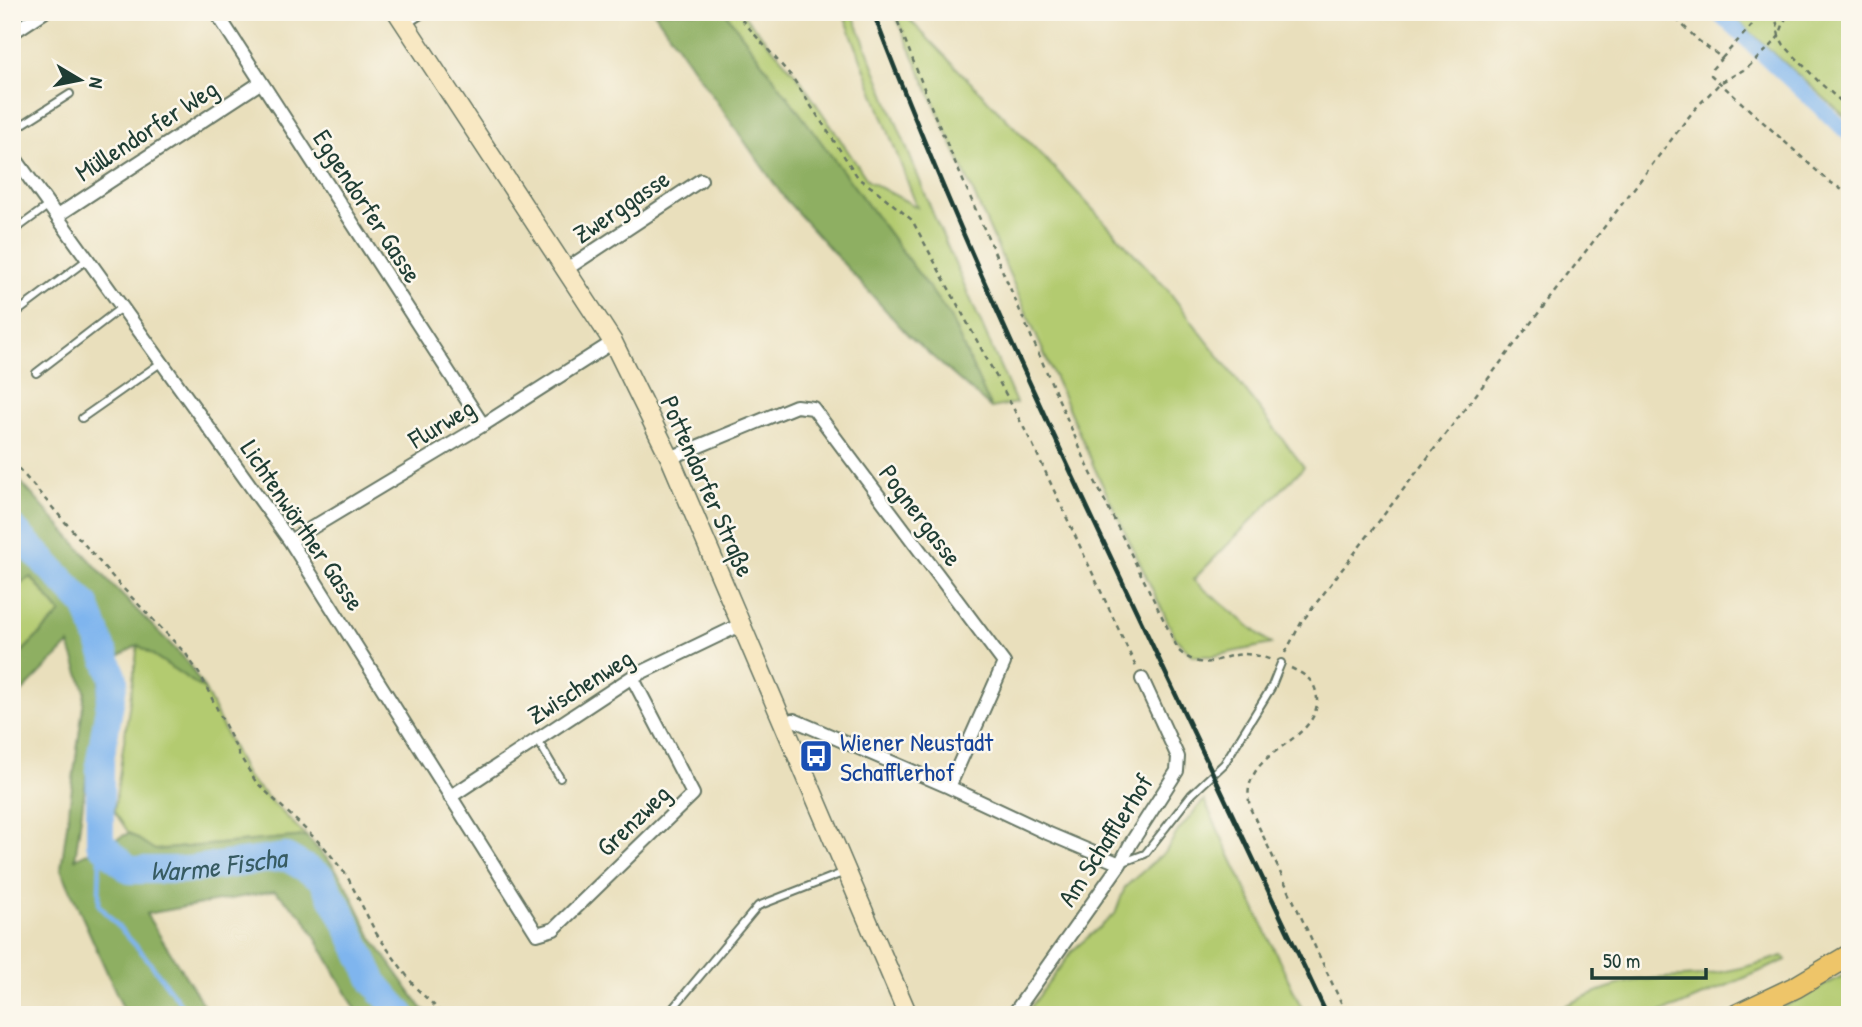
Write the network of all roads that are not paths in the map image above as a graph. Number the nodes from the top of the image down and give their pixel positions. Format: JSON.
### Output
{"nodes":[{"id":1,"x":44,"y":12,"type":"edge"},
{"id":2,"x":216,"y":12,"type":"edge"},
{"id":3,"x":420,"y":12,"type":"edge"},
{"id":4,"x":400,"y":18,"type":"edge"},
{"id":5,"x":12,"y":33,"type":"edge"},
{"id":6,"x":260,"y":83,"type":"junction"},
{"id":7,"x":70,"y":93,"type":"dead end"},
{"id":8,"x":12,"y":131,"type":"edge"},
{"id":9,"x":13,"y":156,"type":"edge"},
{"id":10,"x":701,"y":180,"type":"dead end"},
{"id":11,"x":48,"y":205,"type":"junction"},
{"id":12,"x":57,"y":216,"type":"junction"},
{"id":13,"x":12,"y":232,"type":"edge"},
{"id":14,"x":88,"y":259,"type":"junction"},
{"id":15,"x":565,"y":270,"type":"junction"},
{"id":16,"x":122,"y":307,"type":"junction"},
{"id":17,"x":12,"y":316,"type":"edge"},
{"id":18,"x":613,"y":342,"type":"junction"},
{"id":19,"x":162,"y":362,"type":"junction"},
{"id":20,"x":36,"y":373,"type":"dead end"},
{"id":21,"x":82,"y":418,"type":"dead end"},
{"id":22,"x":483,"y":425,"type":"junction"},
{"id":23,"x":670,"y":458,"type":"junction"},
{"id":24,"x":290,"y":541,"type":"junction"},
{"id":25,"x":740,"y":625,"type":"junction"},
{"id":26,"x":1281,"y":663,"type":"road end"},
{"id":27,"x":632,"y":677,"type":"junction"},
{"id":28,"x":1142,"y":679,"type":"road end"},
{"id":29,"x":783,"y":722,"type":"junction"},
{"id":30,"x":537,"y":739,"type":"junction"},
{"id":31,"x":560,"y":779,"type":"dead end"},
{"id":32,"x":949,"y":787,"type":"junction"},
{"id":33,"x":450,"y":797,"type":"junction"},
{"id":34,"x":1119,"y":864,"type":"junction"},
{"id":35,"x":847,"y":872,"type":"junction"},
{"id":36,"x":537,"y":934,"type":"joint"},
{"id":37,"x":1850,"y":955,"type":"edge"},
{"id":38,"x":669,"y":1013,"type":"dead end"},
{"id":39,"x":1015,"y":1014,"type":"edge"},
{"id":40,"x":908,"y":1015,"type":"edge"},
{"id":41,"x":1737,"y":1015,"type":"edge"}],
"edges":[{"from":1,"to":5,"type":"street"},
{"from":2,"to":6,"type":"street","name":"Eggendorfer Gasse"},
{"from":3,"to":4,"type":"street"},
{"from":4,"to":15,"type":"main road","name":"Pottendorfer Straße"},
{"from":6,"to":12,"type":"street","name":"Müllendorfer Weg"},
{"from":6,"to":22,"type":"street","name":"Eggendorfer Gasse"},
{"from":7,"to":8,"type":"lane"},
{"from":9,"to":11,"type":"street","name":"Lichtenwörther Gasse"},
{"from":10,"to":15,"type":"street","name":"Zwerggasse"},
{"from":11,"to":12,"type":"street","name":"Lichtenwörther Gasse"},
{"from":11,"to":13,"type":"lane"},
{"from":12,"to":14,"type":"street","name":"Lichtenwörther Gasse"},
{"from":14,"to":16,"type":"street","name":"Lichtenwörther Gasse"},
{"from":14,"to":17,"type":"lane"},
{"from":15,"to":18,"type":"main road","name":"Pottendorfer Straße"},
{"from":16,"to":19,"type":"street","name":"Lichtenwörther Gasse"},
{"from":16,"to":20,"type":"lane"},
{"from":18,"to":22,"type":"street","name":"Flurweg"},
{"from":18,"to":23,"type":"main road","name":"Pottendorfer Straße"},
{"from":19,"to":21,"type":"lane"},
{"from":19,"to":24,"type":"street","name":"Lichtenwörther Gasse"},
{"from":22,"to":24,"type":"street","name":"Flurweg"},
{"from":23,"to":25,"type":"main road","name":"Pottendorfer Straße"},
{"from":23,"to":32,"type":"street","name":"Pognergasse"},
{"from":24,"to":33,"type":"street","name":"Lichtenwörther Gasse"},
{"from":25,"to":27,"type":"street","name":"Zwischenweg"},
{"from":25,"to":29,"type":"main road","name":"Pottendorfer Straße"},
{"from":26,"to":34,"type":"lane"},
{"from":27,"to":30,"type":"street","name":"Zwischenweg"},
{"from":27,"to":36,"type":"street","name":"Grenzweg"},
{"from":28,"to":34,"type":"street","name":"Am Schafflerhof"},
{"from":29,"to":32,"type":"street"},
{"from":29,"to":35,"type":"main road","name":"Pottendorfer Straße"},
{"from":30,"to":31,"type":"lane"},
{"from":30,"to":33,"type":"street","name":"Zwischenweg"},
{"from":32,"to":34,"type":"street"},
{"from":33,"to":36,"type":"street","name":"Lichtenwörther Gasse"},
{"from":34,"to":39,"type":"street","name":"Am Schafflerhof"},
{"from":35,"to":38,"type":"lane"},
{"from":35,"to":40,"type":"main road","name":"Pottendorfer Straße"},
{"from":37,"to":41,"type":"main road"}]}
